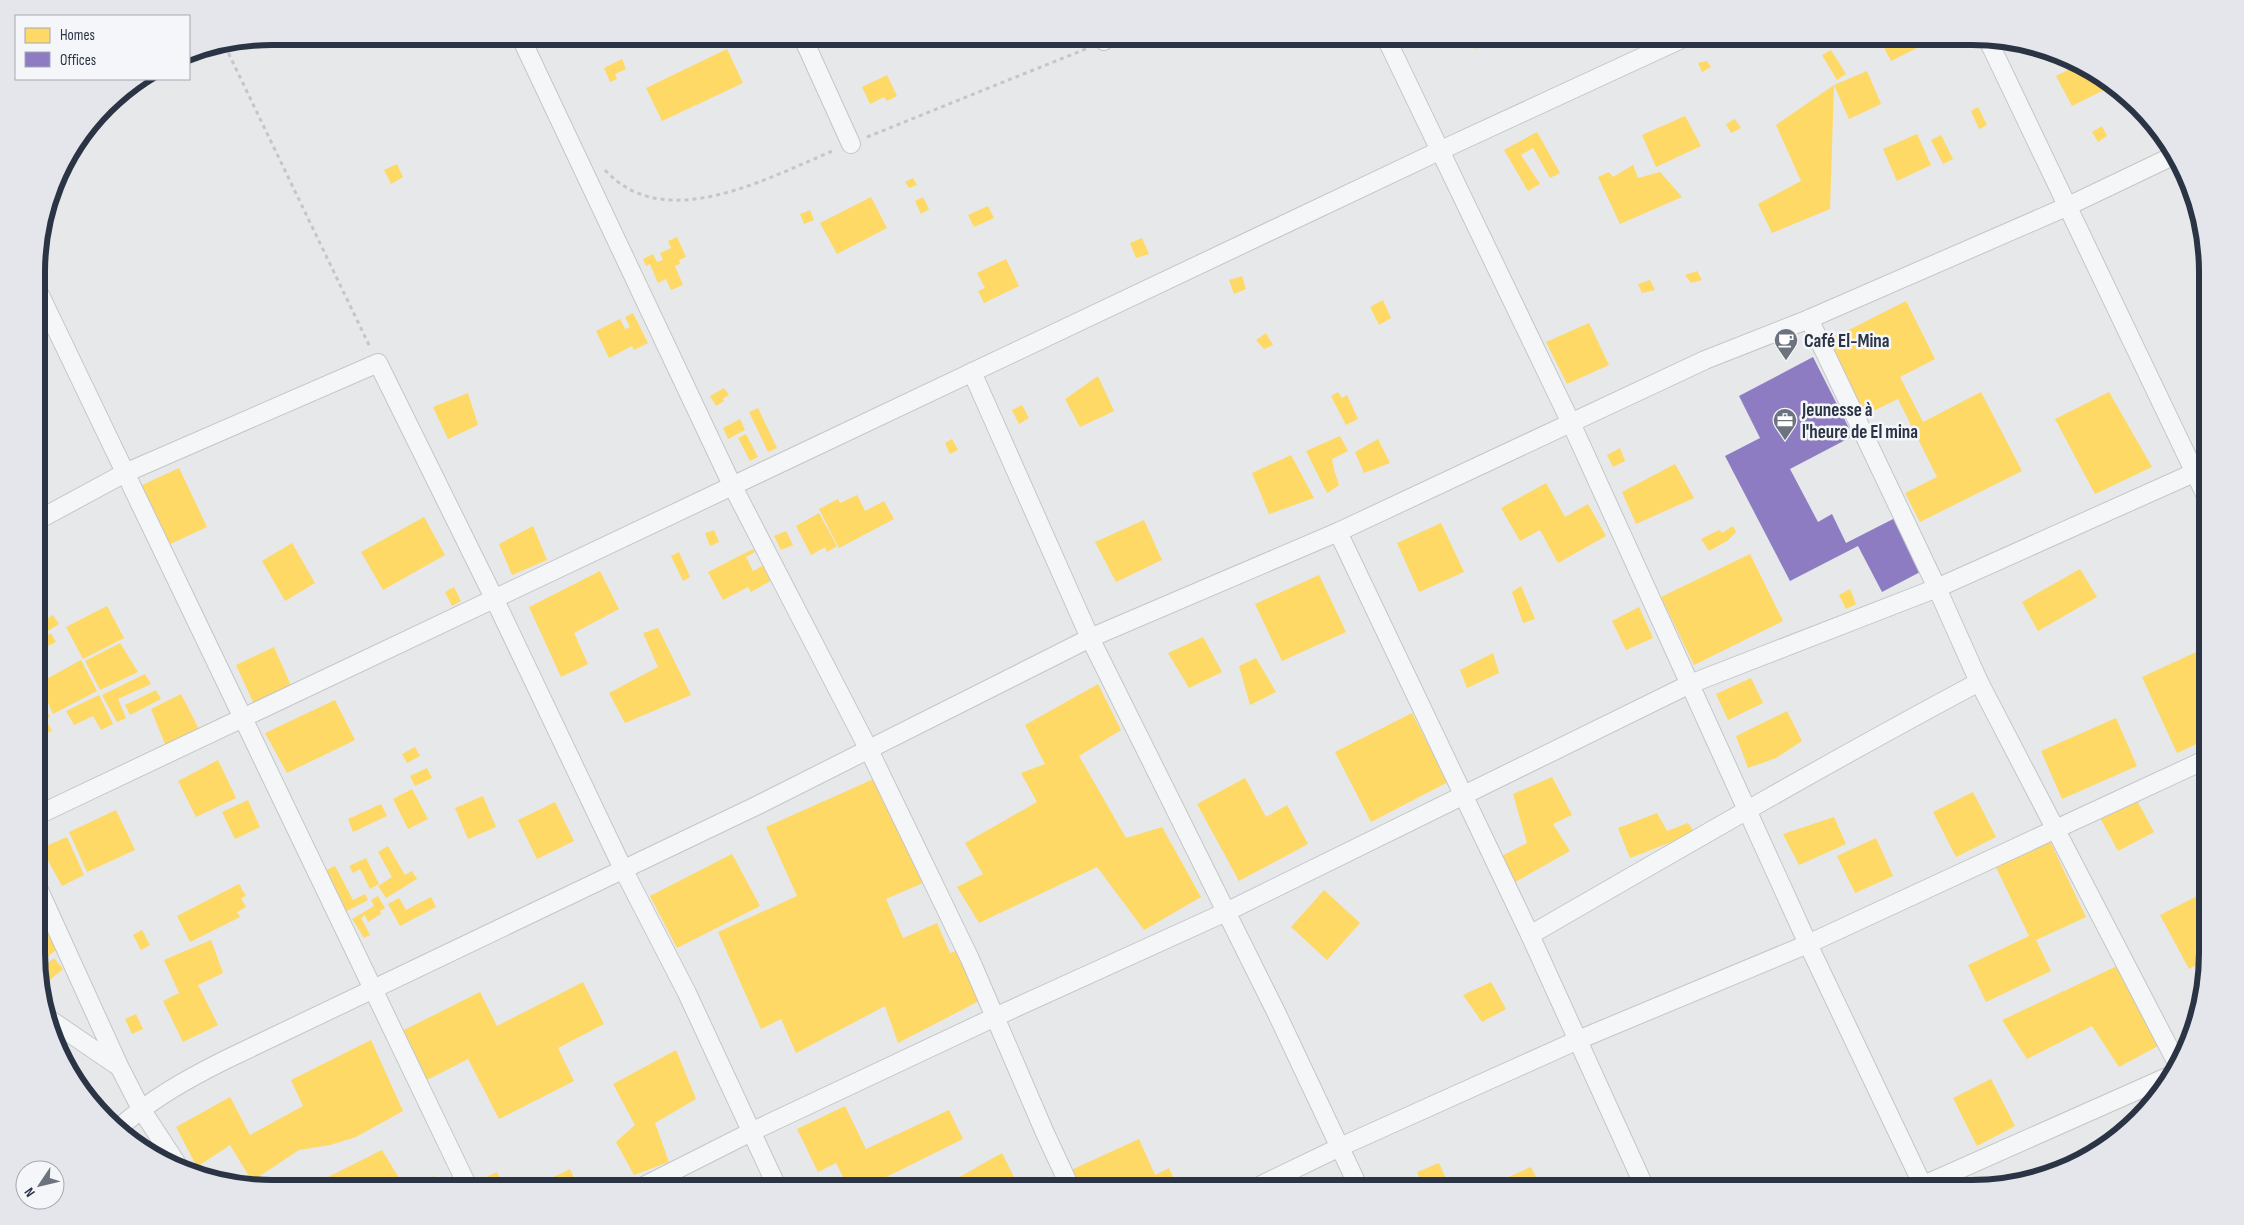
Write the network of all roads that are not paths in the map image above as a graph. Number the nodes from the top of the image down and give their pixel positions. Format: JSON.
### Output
{"nodes":[{"id":1,"x":524,"y":45,"type":"edge"},
{"id":2,"x":806,"y":45,"type":"edge"},
{"id":3,"x":1389,"y":45,"type":"edge"},
{"id":4,"x":1653,"y":45,"type":"edge"},
{"id":5,"x":1990,"y":45,"type":"edge"},
{"id":6,"x":851,"y":144,"type":"dead end"},
{"id":7,"x":1440,"y":151,"type":"junction"},
{"id":8,"x":2168,"y":158,"type":"edge"},
{"id":9,"x":2066,"y":207,"type":"junction"},
{"id":10,"x":45,"y":306,"type":"edge"},
{"id":11,"x":1809,"y":319,"type":"junction"},
{"id":12,"x":972,"y":372,"type":"junction"},
{"id":13,"x":1570,"y":423,"type":"junction"},
{"id":14,"x":2199,"y":464,"type":"edge"},
{"id":15,"x":2199,"y":471,"type":"edge"},
{"id":16,"x":125,"y":473,"type":"junction"},
{"id":17,"x":732,"y":484,"type":"junction"},
{"id":18,"x":45,"y":516,"type":"edge"},
{"id":19,"x":1338,"y":532,"type":"junction"},
{"id":20,"x":1937,"y":588,"type":"junction"},
{"id":21,"x":494,"y":598,"type":"junction"},
{"id":22,"x":1090,"y":638,"type":"junction"},
{"id":23,"x":1979,"y":682,"type":"junction"},
{"id":24,"x":1690,"y":684,"type":"junction"},
{"id":25,"x":243,"y":717,"type":"junction"},
{"id":26,"x":870,"y":750,"type":"junction"},
{"id":27,"x":2199,"y":763,"type":"edge"},
{"id":28,"x":1463,"y":795,"type":"junction"},
{"id":29,"x":1747,"y":809,"type":"junction"},
{"id":30,"x":45,"y":812,"type":"edge"},
{"id":31,"x":2056,"y":827,"type":"junction"},
{"id":32,"x":624,"y":869,"type":"junction"},
{"id":33,"x":45,"y":903,"type":"edge"},
{"id":34,"x":1226,"y":912,"type":"junction"},
{"id":35,"x":1530,"y":935,"type":"junction"},
{"id":36,"x":1808,"y":944,"type":"junction"},
{"id":37,"x":374,"y":987,"type":"junction"},
{"id":38,"x":995,"y":1018,"type":"junction"},
{"id":39,"x":56,"y":1024,"type":"edge"},
{"id":40,"x":1578,"y":1040,"type":"junction"},
{"id":41,"x":2174,"y":1056,"type":"edge"},
{"id":42,"x":119,"y":1066,"type":"junction"},
{"id":43,"x":2160,"y":1080,"type":"edge"},
{"id":44,"x":141,"y":1109,"type":"junction"},
{"id":45,"x":123,"y":1125,"type":"edge"},
{"id":46,"x":751,"y":1132,"type":"junction"},
{"id":47,"x":1340,"y":1147,"type":"junction"},
{"id":48,"x":173,"y":1157,"type":"edge"},
{"id":49,"x":465,"y":1180,"type":"edge"},
{"id":50,"x":656,"y":1180,"type":"edge"},
{"id":51,"x":774,"y":1180,"type":"edge"},
{"id":52,"x":1068,"y":1180,"type":"edge"},
{"id":53,"x":1272,"y":1180,"type":"edge"},
{"id":54,"x":1355,"y":1180,"type":"edge"},
{"id":55,"x":1641,"y":1180,"type":"edge"},
{"id":56,"x":1918,"y":1180,"type":"edge"},
{"id":57,"x":1937,"y":1180,"type":"edge"}],
"edges":[{"from":1,"to":17,"type":"street"},
{"from":2,"to":6,"type":"street"},
{"from":3,"to":7,"type":"street"},
{"from":4,"to":7,"type":"street"},
{"from":5,"to":9,"type":"street"},
{"from":7,"to":12,"type":"street"},
{"from":7,"to":13,"type":"street"},
{"from":8,"to":9,"type":"street"},
{"from":9,"to":11,"type":"street"},
{"from":9,"to":14,"type":"street"},
{"from":10,"to":16,"type":"street"},
{"from":11,"to":13,"type":"street"},
{"from":11,"to":20,"type":"street"},
{"from":12,"to":17,"type":"street"},
{"from":12,"to":22,"type":"street"},
{"from":13,"to":19,"type":"street"},
{"from":13,"to":24,"type":"street"},
{"from":15,"to":20,"type":"street"},
{"from":16,"to":18,"type":"street"},
{"from":16,"to":21,"type":"street"},
{"from":16,"to":25,"type":"street"},
{"from":17,"to":21,"type":"street"},
{"from":17,"to":26,"type":"street"},
{"from":19,"to":22,"type":"street"},
{"from":19,"to":28,"type":"street"},
{"from":20,"to":23,"type":"street"},
{"from":20,"to":24,"type":"street"},
{"from":21,"to":25,"type":"street"},
{"from":21,"to":32,"type":"street"},
{"from":22,"to":26,"type":"street"},
{"from":22,"to":34,"type":"street"},
{"from":23,"to":29,"type":"street"},
{"from":23,"to":31,"type":"street"},
{"from":24,"to":28,"type":"street"},
{"from":24,"to":29,"type":"street"},
{"from":25,"to":30,"type":"street"},
{"from":25,"to":37,"type":"street"},
{"from":26,"to":32,"type":"street"},
{"from":26,"to":38,"type":"street"},
{"from":27,"to":31,"type":"street"},
{"from":28,"to":34,"type":"street"},
{"from":28,"to":35,"type":"street"},
{"from":29,"to":35,"type":"street"},
{"from":29,"to":36,"type":"street"},
{"from":31,"to":36,"type":"street"},
{"from":31,"to":41,"type":"street"},
{"from":32,"to":37,"type":"street"},
{"from":32,"to":46,"type":"street"},
{"from":33,"to":42,"type":"street"},
{"from":34,"to":38,"type":"street"},
{"from":34,"to":47,"type":"street"},
{"from":35,"to":40,"type":"street"},
{"from":36,"to":40,"type":"street"},
{"from":36,"to":56,"type":"street"},
{"from":37,"to":44,"type":"street"},
{"from":37,"to":49,"type":"street"},
{"from":38,"to":46,"type":"street"},
{"from":38,"to":52,"type":"street"},
{"from":39,"to":42,"type":"street"},
{"from":40,"to":47,"type":"street"},
{"from":40,"to":55,"type":"street"},
{"from":42,"to":44,"type":"street"},
{"from":43,"to":57,"type":"street"},
{"from":44,"to":45,"type":"street"},
{"from":44,"to":48,"type":"street"},
{"from":46,"to":50,"type":"street"},
{"from":46,"to":51,"type":"street"},
{"from":47,"to":53,"type":"street"},
{"from":47,"to":54,"type":"street"}]}
